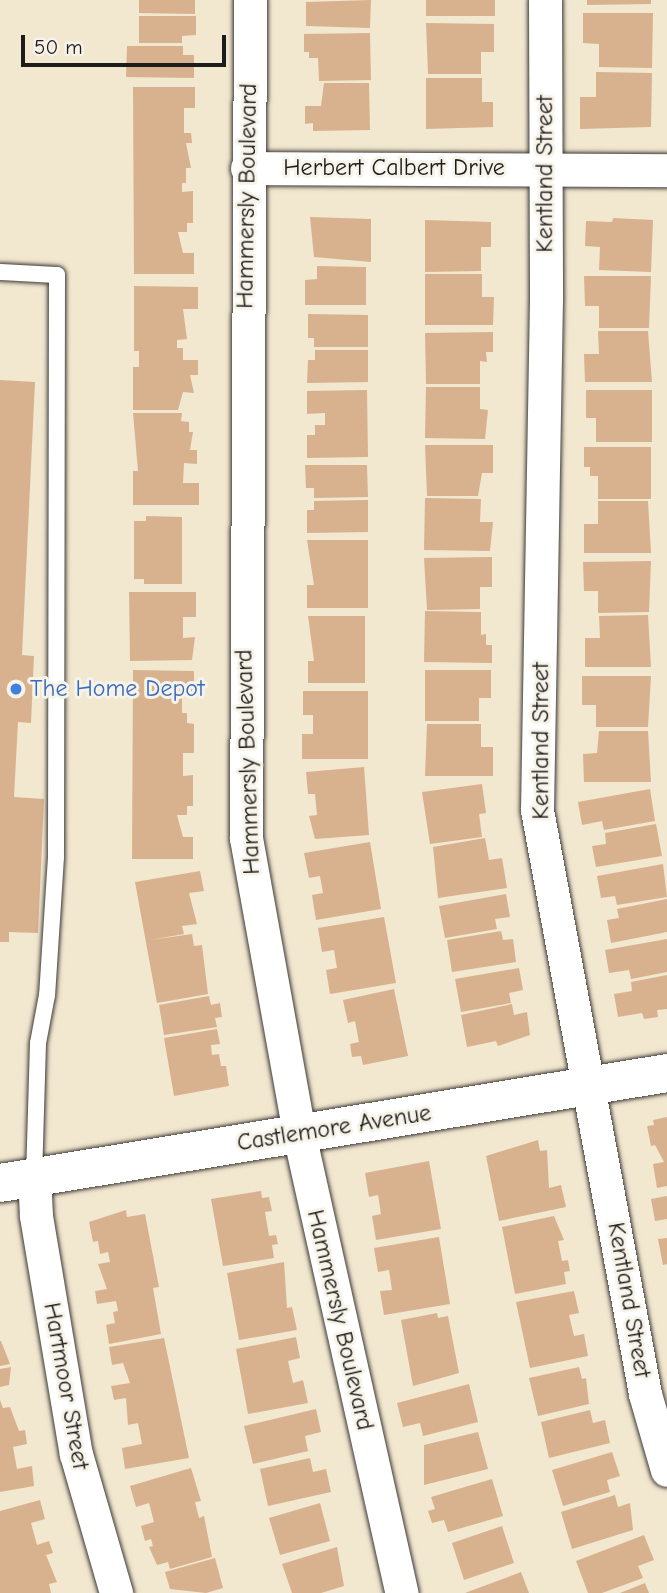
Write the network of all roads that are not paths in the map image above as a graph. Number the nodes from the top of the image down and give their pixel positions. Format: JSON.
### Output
{"nodes":[{"id":1,"x":250,"y":0,"type":"edge"},
{"id":2,"x":545,"y":0,"type":"edge"},
{"id":3,"x":247,"y":168,"type":"junction"},
{"id":4,"x":544,"y":169,"type":"junction"},
{"id":5,"x":667,"y":170,"type":"edge"},
{"id":6,"x":0,"y":272,"type":"edge"},
{"id":7,"x":667,"y":1073,"type":"edge"},
{"id":8,"x":592,"y":1087,"type":"junction"},
{"id":9,"x":299,"y":1133,"type":"junction"},
{"id":10,"x":17,"y":1180,"type":"edge"},
{"id":11,"x":667,"y":1470,"type":"edge"},
{"id":12,"x":116,"y":1593,"type":"edge"},
{"id":13,"x":402,"y":1593,"type":"edge"}],
"edges":[{"from":1,"to":3,"type":"street","name":"Hammersly Boulevard"},
{"from":2,"to":4,"type":"street","name":"Kentland Street"},
{"from":3,"to":4,"type":"street","name":"Herbert Calbert Drive"},
{"from":3,"to":9,"type":"street","name":"Hammersly Boulevard"},
{"from":4,"to":5,"type":"street","name":"Herbert Calbert Drive"},
{"from":4,"to":8,"type":"street","name":"Kentland Street"},
{"from":6,"to":10,"type":"lane"},
{"from":7,"to":8,"type":"street","name":"Castlemore Avenue"},
{"from":8,"to":9,"type":"street","name":"Castlemore Avenue"},
{"from":8,"to":11,"type":"street","name":"Kentland Street"},
{"from":9,"to":10,"type":"street","name":"Castlemore Avenue"},
{"from":9,"to":13,"type":"street","name":"Hammersly Boulevard"},
{"from":10,"to":12,"type":"street","name":"Hartmoor Street"}]}
